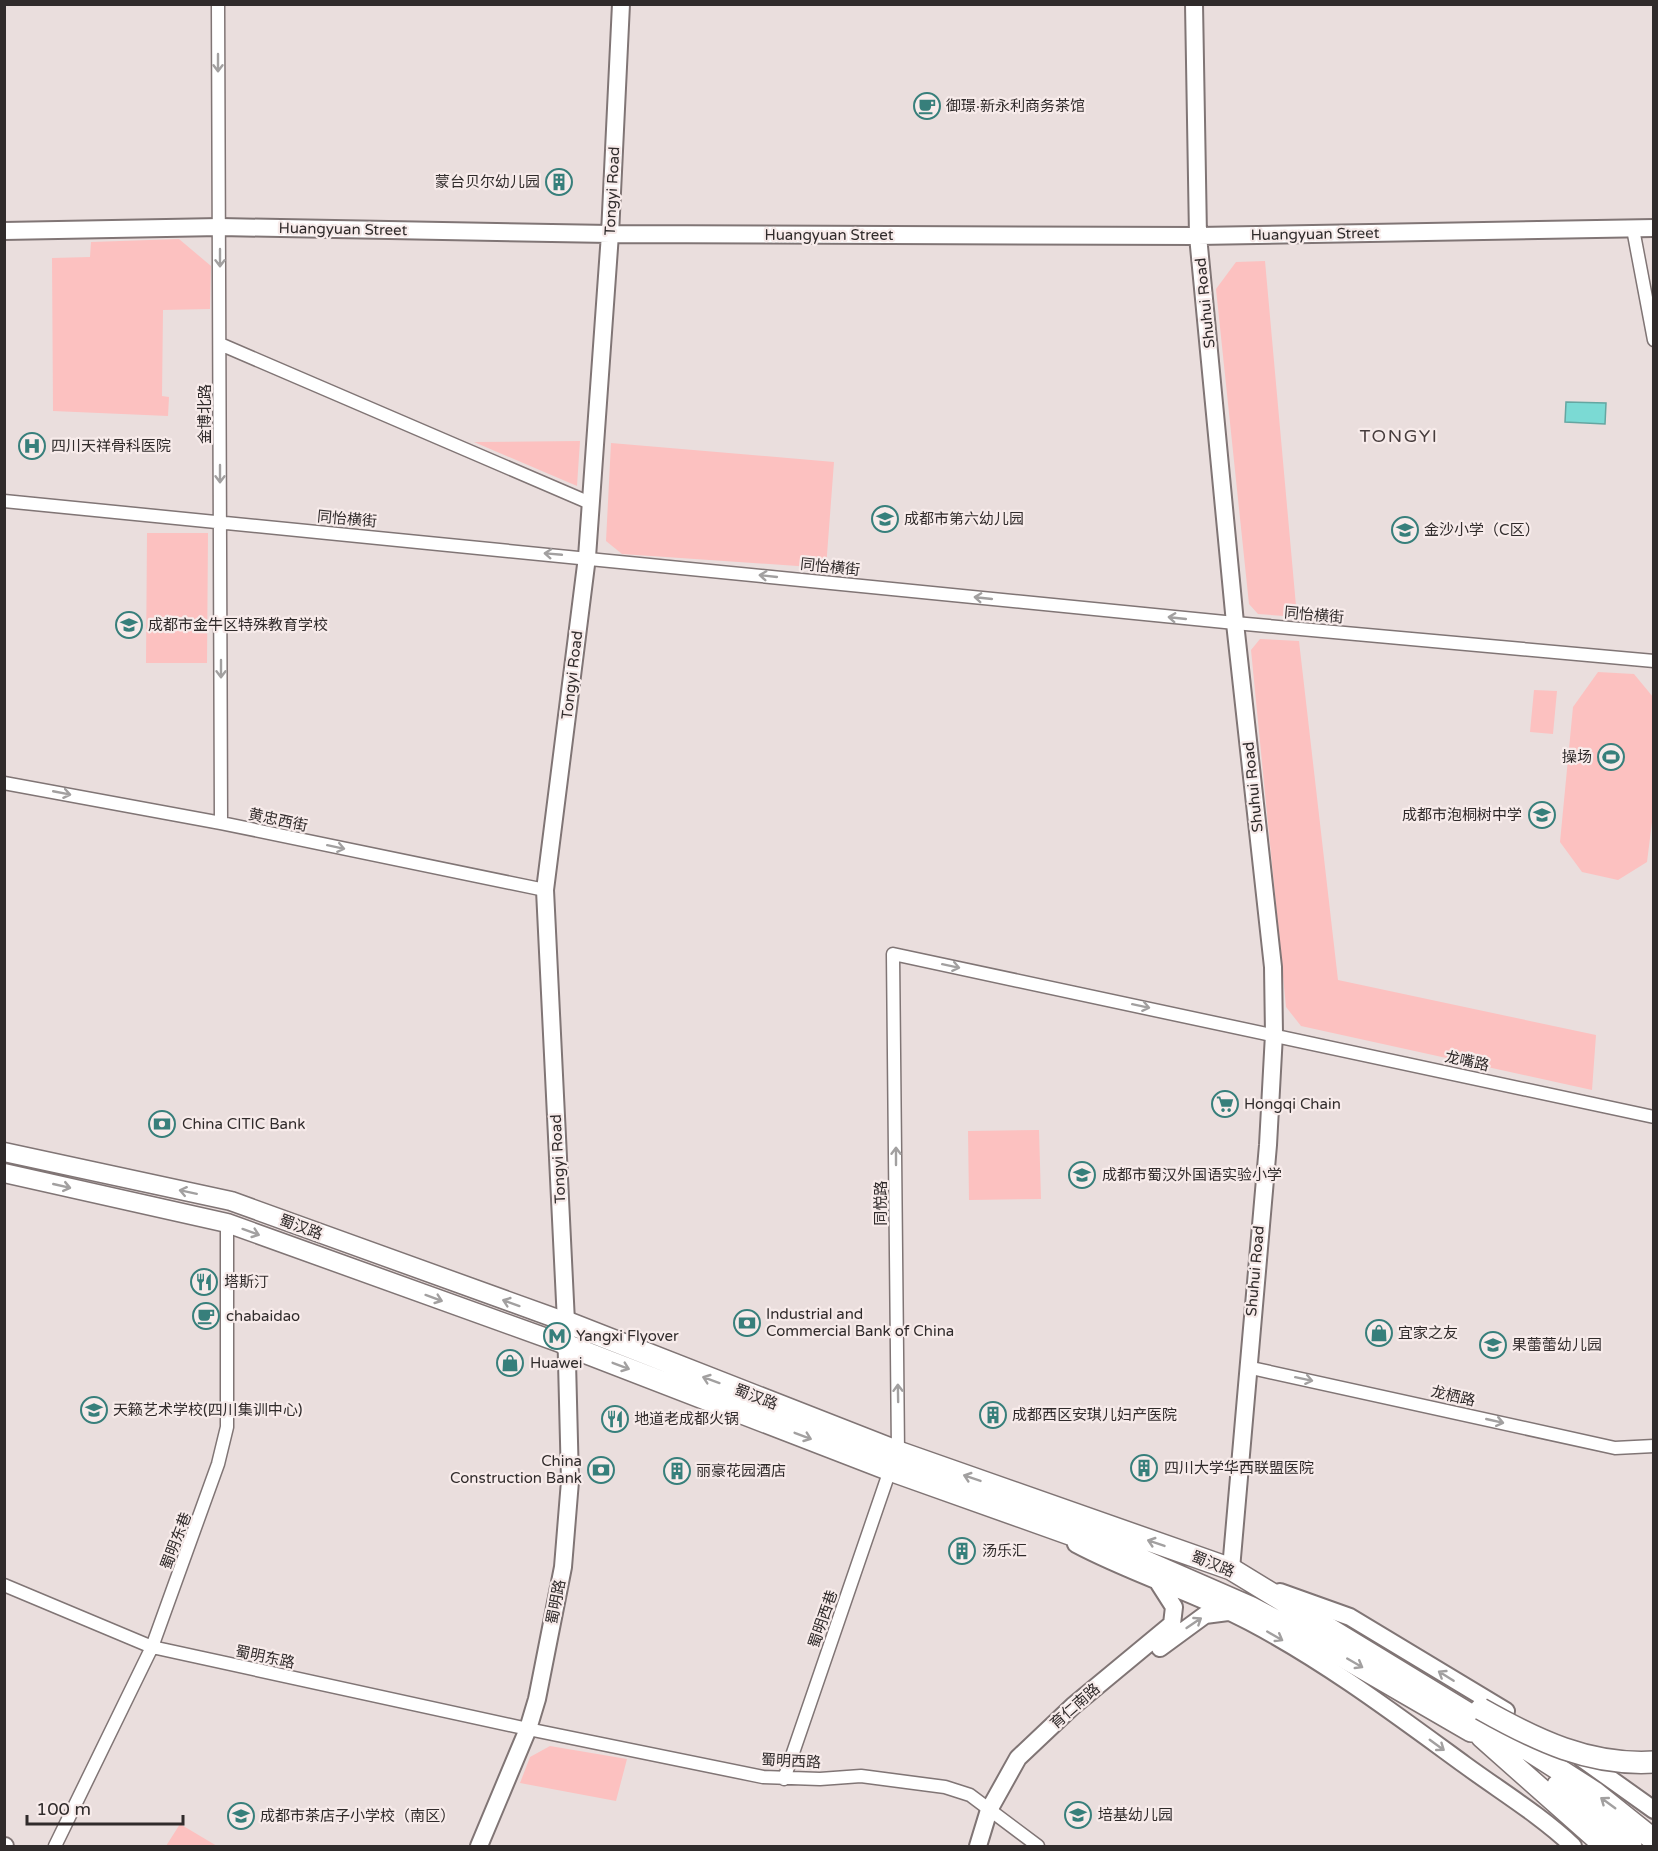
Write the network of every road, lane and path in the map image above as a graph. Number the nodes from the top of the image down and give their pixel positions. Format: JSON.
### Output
{"nodes":[{"id":1,"x":218,"y":4,"type":"edge"},
{"id":2,"x":621,"y":4,"type":"edge"},
{"id":3,"x":1194,"y":4,"type":"edge"},
{"id":4,"x":220,"y":227,"type":"junction"},
{"id":5,"x":1653,"y":228,"type":"edge"},
{"id":6,"x":1633,"y":229,"type":"junction"},
{"id":7,"x":4,"y":231,"type":"edge"},
{"id":8,"x":610,"y":234,"type":"junction"},
{"id":9,"x":1198,"y":236,"type":"junction"},
{"id":10,"x":1653,"y":340,"type":"edge"},
{"id":11,"x":220,"y":344,"type":"junction"},
{"id":12,"x":4,"y":501,"type":"edge"},
{"id":13,"x":590,"y":503,"type":"junction"},
{"id":14,"x":220,"y":522,"type":"junction"},
{"id":15,"x":587,"y":557,"type":"junction"},
{"id":16,"x":1235,"y":624,"type":"junction"},
{"id":17,"x":1653,"y":661,"type":"edge"},
{"id":18,"x":4,"y":783,"type":"edge"},
{"id":19,"x":221,"y":823,"type":"junction"},
{"id":20,"x":545,"y":890,"type":"junction"},
{"id":21,"x":893,"y":954,"type":"joint"},
{"id":22,"x":1274,"y":1035,"type":"junction"},
{"id":23,"x":1653,"y":1117,"type":"edge"},
{"id":24,"x":4,"y":1152,"type":"edge"},
{"id":25,"x":4,"y":1173,"type":"edge"},
{"id":26,"x":227,"y":1223,"type":"junction"},
{"id":27,"x":566,"y":1322,"type":"junction"},
{"id":28,"x":566,"y":1346,"type":"junction"},
{"id":29,"x":1247,"y":1367,"type":"junction"},
{"id":30,"x":1653,"y":1446,"type":"edge"},
{"id":31,"x":894,"y":1461,"type":"junction"},
{"id":32,"x":1033,"y":1520,"type":"junction"},
{"id":33,"x":1240,"y":1575,"type":"junction"},
{"id":34,"x":1158,"y":1582,"type":"junction"},
{"id":35,"x":4,"y":1585,"type":"edge"},
{"id":36,"x":1229,"y":1612,"type":"junction"},
{"id":37,"x":152,"y":1647,"type":"junction"},
{"id":38,"x":1475,"y":1722,"type":"junction"},
{"id":39,"x":528,"y":1729,"type":"junction"},
{"id":40,"x":1653,"y":1762,"type":"edge"},
{"id":41,"x":1612,"y":1778,"type":"junction"},
{"id":42,"x":784,"y":1779,"type":"junction"},
{"id":43,"x":1653,"y":1795,"type":"edge"},
{"id":44,"x":1653,"y":1810,"type":"edge"},
{"id":45,"x":994,"y":1813,"type":"junction"},
{"id":46,"x":1653,"y":1840,"type":"edge"},
{"id":47,"x":55,"y":1846,"type":"edge"},
{"id":48,"x":479,"y":1846,"type":"edge"},
{"id":49,"x":978,"y":1846,"type":"edge"},
{"id":50,"x":988,"y":1846,"type":"edge"},
{"id":51,"x":1038,"y":1846,"type":"edge"},
{"id":52,"x":1573,"y":1846,"type":"edge"},
{"id":53,"x":1605,"y":1846,"type":"edge"},
{"id":54,"x":1631,"y":1846,"type":"edge"}],
"edges":[{"from":1,"to":4,"type":"street","name":"金博北路","one_way":true},
{"from":2,"to":8,"type":"street","name":"Tongyi Road"},
{"from":3,"to":9,"type":"street","name":"Shuhui Road"},
{"from":4,"to":7,"type":"street","name":"Huangyuan Street"},
{"from":4,"to":8,"type":"street","name":"Huangyuan Street"},
{"from":4,"to":11,"type":"street","name":"金博北路","one_way":true},
{"from":5,"to":6,"type":"street","name":"Huangyuan Street"},
{"from":6,"to":9,"type":"street","name":"Huangyuan Street"},
{"from":6,"to":10,"type":"street"},
{"from":8,"to":9,"type":"street","name":"Huangyuan Street"},
{"from":8,"to":13,"type":"street","name":"Tongyi Road"},
{"from":9,"to":16,"type":"street","name":"Shuhui Road"},
{"from":11,"to":13,"type":"street"},
{"from":11,"to":14,"type":"street","name":"金博北路","one_way":true},
{"from":12,"to":14,"type":"street","name":"同怡横街"},
{"from":13,"to":15,"type":"street","name":"Tongyi Road"},
{"from":15,"to":14,"type":"street","name":"同怡横街","one_way":true},
{"from":14,"to":19,"type":"street","name":"金博北路","one_way":true},
{"from":16,"to":15,"type":"street","name":"同怡横街","one_way":true},
{"from":15,"to":20,"type":"street","name":"Tongyi Road"},
{"from":16,"to":17,"type":"street","name":"同怡横街"},
{"from":16,"to":22,"type":"street","name":"Shuhui Road"},
{"from":18,"to":19,"type":"street","name":"黄忠西街","one_way":true},
{"from":19,"to":20,"type":"street","name":"黄忠西街","one_way":true},
{"from":20,"to":27,"type":"street","name":"Tongyi Road"},
{"from":21,"to":22,"type":"street","name":"龙嘴路","one_way":true},
{"from":31,"to":21,"type":"street","name":"同悦路","one_way":true},
{"from":22,"to":23,"type":"street","name":"龙嘴路"},
{"from":22,"to":29,"type":"street","name":"Shuhui Road"},
{"from":27,"to":24,"type":"main road","name":"蜀汉路","one_way":true},
{"from":25,"to":26,"type":"main road","name":"蜀汉路","one_way":true},
{"from":26,"to":28,"type":"main road","name":"蜀汉路","one_way":true},
{"from":26,"to":37,"type":"street","name":"蜀明东巷"},
{"from":27,"to":28,"type":"street","name":"Tongyi Road"},
{"from":31,"to":27,"type":"highway","name":"蜀汉路","one_way":true},
{"from":28,"to":31,"type":"highway","name":"蜀汉路","one_way":true},
{"from":28,"to":39,"type":"street","name":"蜀明路"},
{"from":29,"to":30,"type":"street","name":"龙栖路","one_way":true},
{"from":29,"to":33,"type":"street","name":"Shuhui Road"},
{"from":31,"to":32,"type":"highway","name":"蜀汉路"},
{"from":33,"to":31,"type":"highway","name":"蜀汉路","one_way":true},
{"from":31,"to":42,"type":"street","name":"蜀明西巷"},
{"from":32,"to":34,"type":"street"},
{"from":32,"to":38,"type":"highway","name":"蜀汉路","one_way":true},
{"from":33,"to":38,"type":"highway","name":"蜀汉路"},
{"from":41,"to":33,"type":"street","one_way":true},
{"from":34,"to":36,"type":"street"},
{"from":34,"to":45,"type":"street","name":"育仁南路"},
{"from":35,"to":37,"type":"street","name":"蜀明东路"},
{"from":45,"to":36,"type":"street","one_way":true},
{"from":36,"to":52,"type":"street","one_way":true},
{"from":37,"to":39,"type":"street","name":"蜀明东路"},
{"from":37,"to":47,"type":"street","name":"蜀明东巷"},
{"from":38,"to":40,"type":"highway","bridge":true},
{"from":46,"to":38,"type":"highway","one_way":true},
{"from":38,"to":53,"type":"highway"},
{"from":38,"to":54,"type":"highway"},
{"from":39,"to":42,"type":"street","name":"蜀明西路"},
{"from":39,"to":48,"type":"street","name":"蜀明路"},
{"from":41,"to":43,"type":"street"},
{"from":41,"to":44,"type":"street"},
{"from":42,"to":45,"type":"street","name":"蜀明西路"},
{"from":45,"to":49,"type":"street","name":"育仁南路"},
{"from":45,"to":50,"type":"street"},
{"from":45,"to":51,"type":"street","name":"蜀明西路"}]}
